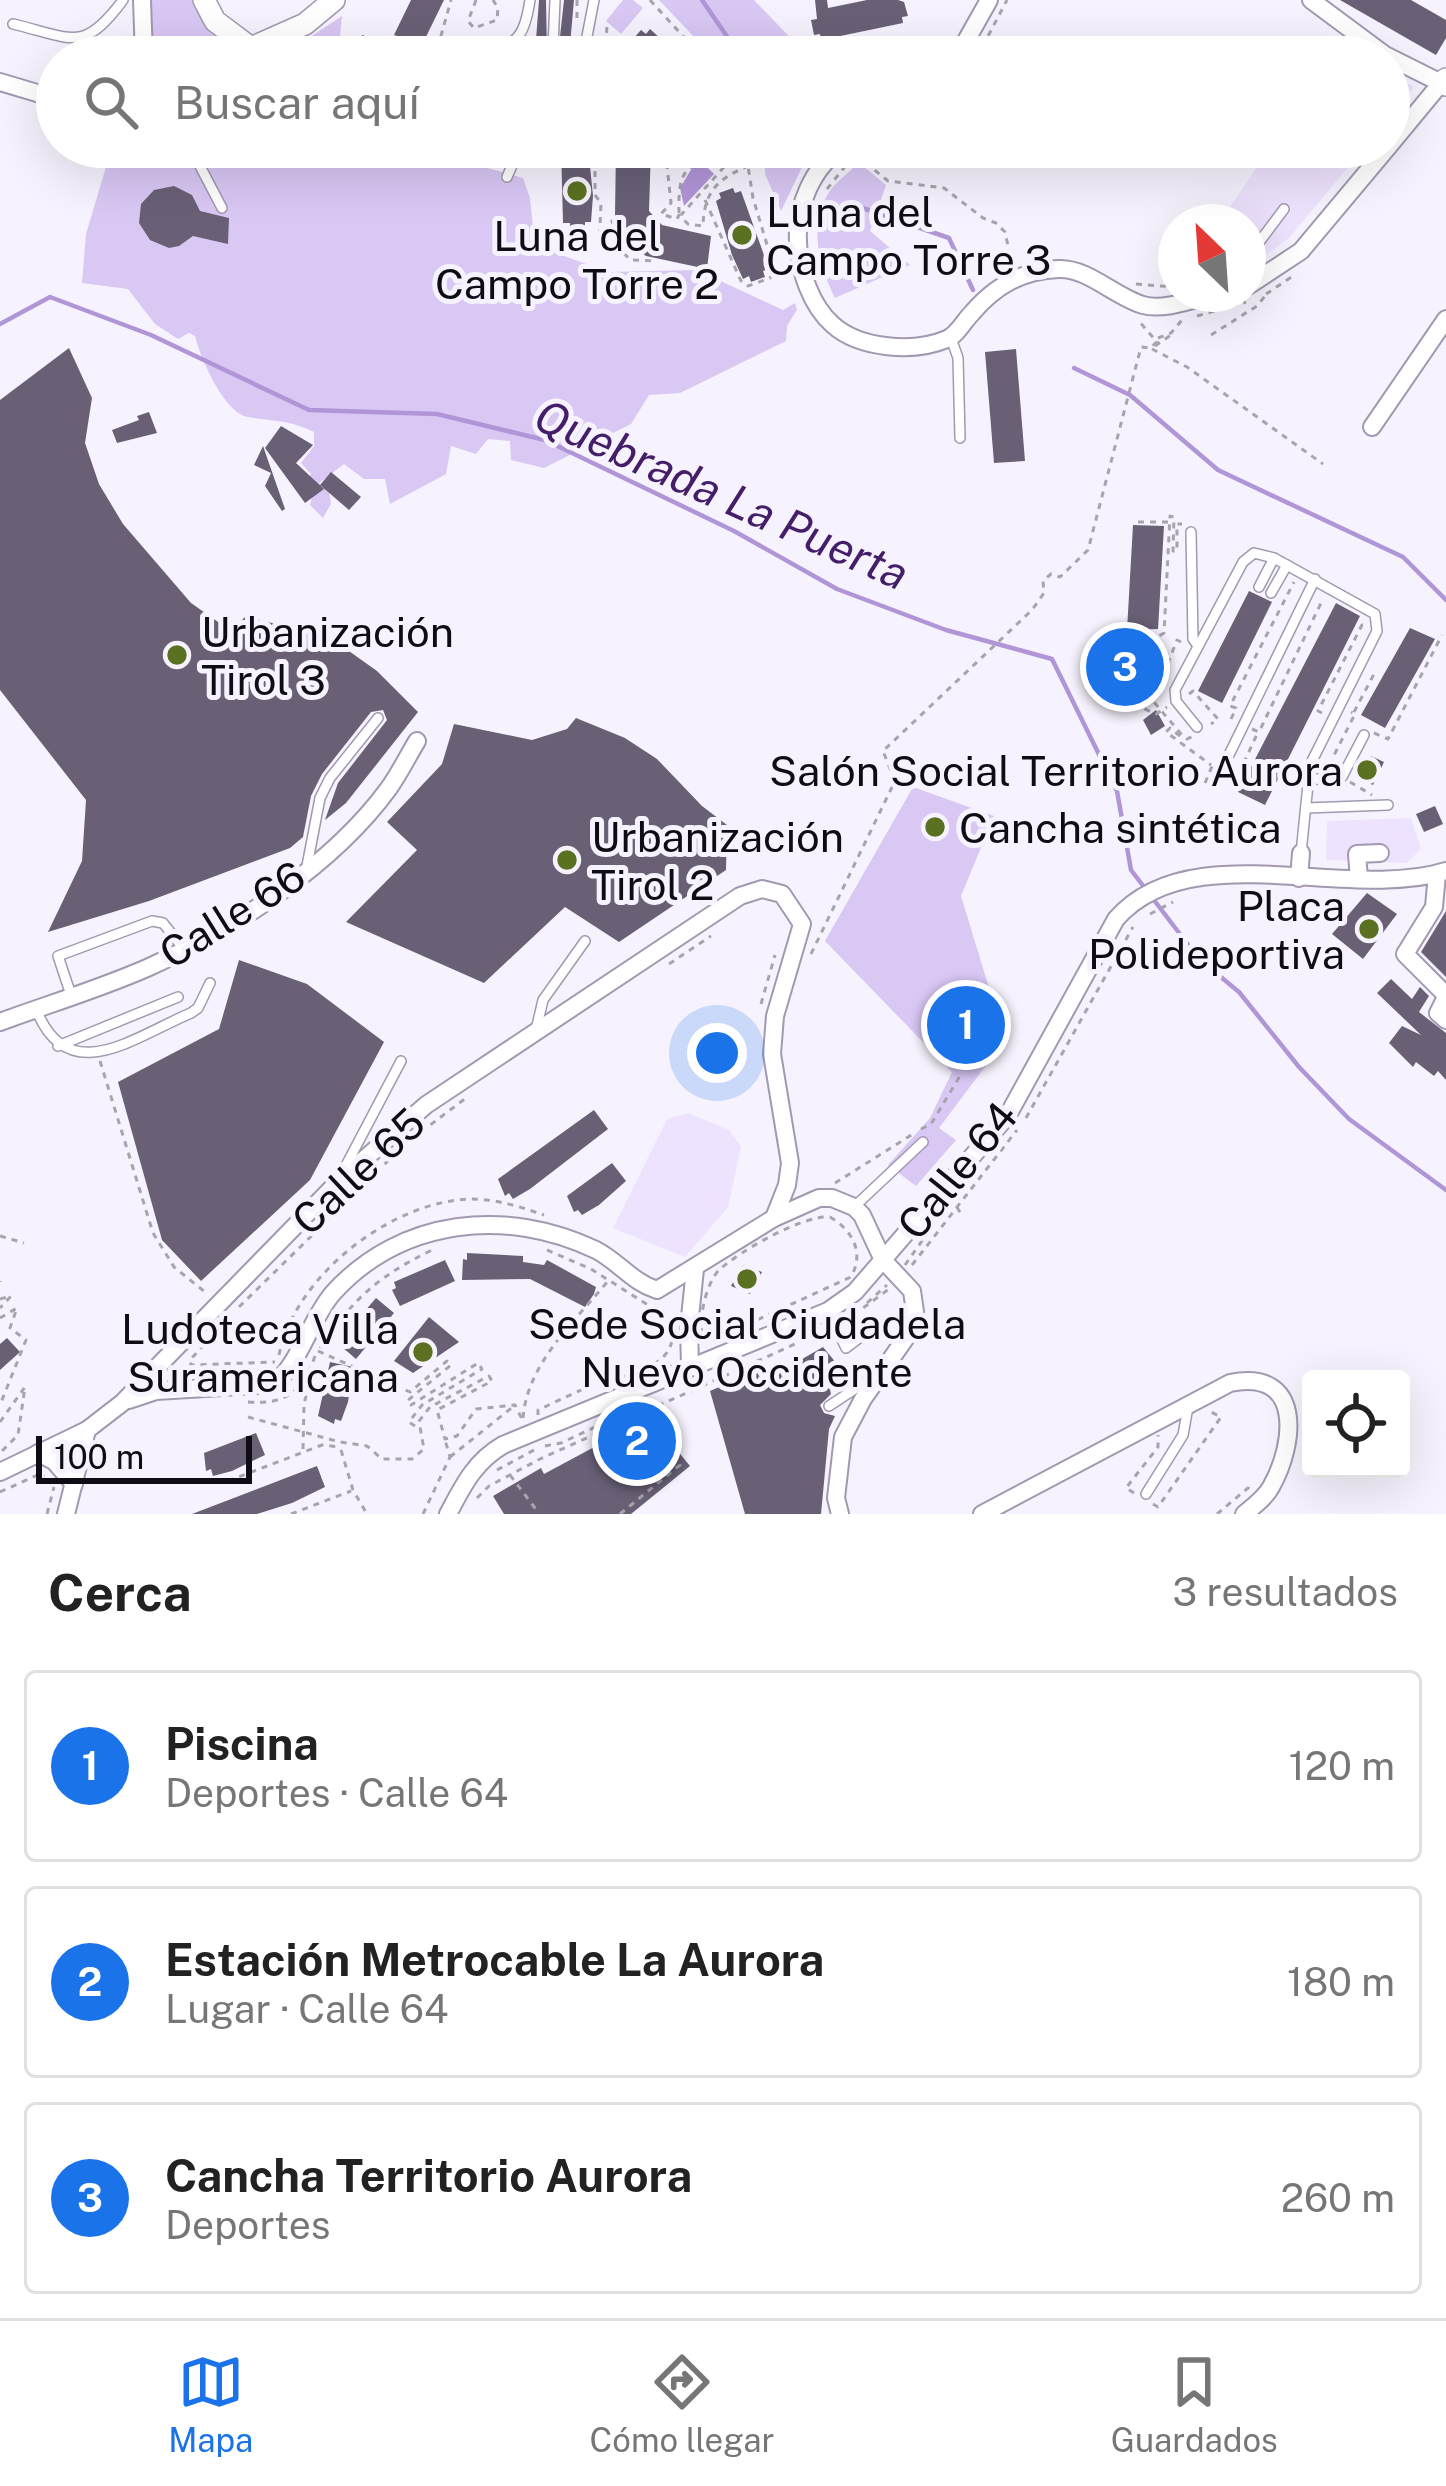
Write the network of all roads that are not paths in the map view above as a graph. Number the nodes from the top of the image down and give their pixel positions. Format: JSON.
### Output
{"nodes":[{"id":1,"x":123,"y":0,"type":"edge"},
{"id":2,"x":142,"y":0,"type":"edge"},
{"id":3,"x":204,"y":0,"type":"edge"},
{"id":4,"x":530,"y":0,"type":"edge"},
{"id":5,"x":555,"y":0,"type":"edge"},
{"id":6,"x":594,"y":0,"type":"edge"},
{"id":7,"x":989,"y":0,"type":"edge"},
{"id":8,"x":1311,"y":0,"type":"edge"},
{"id":9,"x":325,"y":2,"type":"edge"},
{"id":10,"x":13,"y":24,"type":"dead end"},
{"id":11,"x":65,"y":36,"type":"edge"},
{"id":12,"x":92,"y":36,"type":"edge"},
{"id":13,"x":143,"y":36,"type":"edge"},
{"id":14,"x":228,"y":36,"type":"edge"},
{"id":15,"x":278,"y":36,"type":"edge"},
{"id":16,"x":520,"y":36,"type":"edge"},
{"id":17,"x":554,"y":36,"type":"edge"},
{"id":18,"x":587,"y":36,"type":"edge"},
{"id":19,"x":969,"y":36,"type":"edge"},
{"id":20,"x":1359,"y":36,"type":"edge"},
{"id":21,"x":1410,"y":66,"type":"edge"},
{"id":22,"x":0,"y":82,"type":"edge"},
{"id":23,"x":1444,"y":82,"type":"edge"},
{"id":24,"x":36,"y":93,"type":"edge"},
{"id":25,"x":1410,"y":122,"type":"edge"},
{"id":26,"x":201,"y":168,"type":"edge"},
{"id":27,"x":511,"y":168,"type":"edge"},
{"id":28,"x":823,"y":168,"type":"edge"},
{"id":29,"x":1371,"y":168,"type":"edge"},
{"id":30,"x":507,"y":177,"type":"dead end"},
{"id":31,"x":222,"y":208,"type":"dead end"},
{"id":32,"x":1284,"y":209,"type":"dead end"},
{"id":33,"x":1266,"y":234,"type":"edge"},
{"id":34,"x":1266,"y":275,"type":"edge"},
{"id":35,"x":1158,"y":303,"type":"edge"},
{"id":36,"x":1446,"y":320,"type":"edge"},
{"id":37,"x":951,"y":338,"type":"junction"},
{"id":38,"x":1372,"y":427,"type":"dead end"},
{"id":39,"x":960,"y":438,"type":"dead end"},
{"id":40,"x":1188,"y":528,"type":"road end"},
{"id":41,"x":1274,"y":558,"type":"junction"},
{"id":42,"x":1285,"y":567,"type":"junction"},
{"id":43,"x":1314,"y":582,"type":"junction"},
{"id":44,"x":1258,"y":587,"type":"dead end"},
{"id":45,"x":1271,"y":592,"type":"dead end"},
{"id":46,"x":1198,"y":646,"type":"junction"},
{"id":47,"x":378,"y":718,"type":"dead end"},
{"id":48,"x":1201,"y":732,"type":"road end"},
{"id":49,"x":1369,"y":734,"type":"road end"},
{"id":50,"x":417,"y":741,"type":"dead end"},
{"id":51,"x":1225,"y":763,"type":"dead end"},
{"id":52,"x":1307,"y":780,"type":"junction"},
{"id":53,"x":1388,"y":805,"type":"dead end"},
{"id":54,"x":1306,"y":808,"type":"junction"},
{"id":55,"x":1380,"y":853,"type":"dead end"},
{"id":56,"x":1301,"y":854,"type":"joint"},
{"id":57,"x":306,"y":871,"type":"junction"},
{"id":58,"x":1442,"y":873,"type":"edge"},
{"id":59,"x":1299,"y":878,"type":"junction"},
{"id":60,"x":1359,"y":879,"type":"junction"},
{"id":61,"x":585,"y":941,"type":"dead end"},
{"id":62,"x":185,"y":950,"type":"junction"},
{"id":63,"x":210,"y":983,"type":"dead end"},
{"id":64,"x":71,"y":995,"type":"junction"},
{"id":65,"x":1446,"y":996,"type":"edge"},
{"id":66,"x":178,"y":997,"type":"dead end"},
{"id":67,"x":36,"y":1009,"type":"junction"},
{"id":68,"x":1446,"y":1020,"type":"edge"},
{"id":69,"x":0,"y":1022,"type":"edge"},
{"id":70,"x":535,"y":1036,"type":"junction"},
{"id":71,"x":58,"y":1046,"type":"junction"},
{"id":72,"x":400,"y":1061,"type":"dead end"},
{"id":73,"x":923,"y":1142,"type":"dead end"},
{"id":74,"x":790,"y":1163,"type":"junction"},
{"id":75,"x":336,"y":1184,"type":"junction"},
{"id":76,"x":819,"y":1198,"type":"junction"},
{"id":77,"x":854,"y":1207,"type":"junction"},
{"id":78,"x":774,"y":1218,"type":"junction"},
{"id":79,"x":695,"y":1269,"type":"junction"},
{"id":80,"x":894,"y":1270,"type":"junction"},
{"id":81,"x":832,"y":1320,"type":"junction"},
{"id":82,"x":862,"y":1336,"type":"dead end"},
{"id":83,"x":690,"y":1366,"type":"junction"},
{"id":84,"x":883,"y":1370,"type":"junction"},
{"id":85,"x":122,"y":1403,"type":"junction"},
{"id":86,"x":829,"y":1406,"type":"dead end"},
{"id":87,"x":1188,"y":1407,"type":"junction"},
{"id":88,"x":87,"y":1430,"type":"junction"},
{"id":89,"x":38,"y":1453,"type":"junction"},
{"id":90,"x":0,"y":1472,"type":"edge"},
{"id":91,"x":74,"y":1484,"type":"junction"},
{"id":92,"x":1146,"y":1494,"type":"dead end"},
{"id":93,"x":66,"y":1514,"type":"edge"},
{"id":94,"x":448,"y":1514,"type":"edge"},
{"id":95,"x":840,"y":1514,"type":"edge"},
{"id":96,"x":982,"y":1514,"type":"edge"},
{"id":97,"x":1244,"y":1514,"type":"edge"}],
"edges":[{"from":1,"to":12,"type":"lane"},
{"from":2,"to":13,"type":"street"},
{"from":3,"to":14,"type":"street"},
{"from":4,"to":16,"type":"lane"},
{"from":5,"to":17,"type":"lane"},
{"from":6,"to":18,"type":"lane"},
{"from":7,"to":19,"type":"street"},
{"from":8,"to":20,"type":"street"},
{"from":9,"to":15,"type":"street"},
{"from":10,"to":11,"type":"lane"},
{"from":21,"to":23,"type":"street"},
{"from":22,"to":24,"type":"street"},
{"from":23,"to":25,"type":"street"},
{"from":26,"to":31,"type":"lane"},
{"from":27,"to":30,"type":"lane"},
{"from":28,"to":37,"type":"street"},
{"from":29,"to":34,"type":"street"},
{"from":32,"to":33,"type":"lane"},
{"from":35,"to":37,"type":"street"},
{"from":36,"to":38,"type":"street"},
{"from":37,"to":39,"type":"lane"},
{"from":40,"to":46,"type":"lane"},
{"from":41,"to":42,"type":"lane"},
{"from":41,"to":44,"type":"lane"},
{"from":41,"to":46,"type":"lane"},
{"from":42,"to":43,"type":"lane"},
{"from":42,"to":45,"type":"lane"},
{"from":43,"to":51,"type":"lane"},
{"from":43,"to":52,"type":"lane"},
{"from":46,"to":48,"type":"lane"},
{"from":47,"to":57,"type":"lane"},
{"from":49,"to":52,"type":"lane"},
{"from":50,"to":57,"type":"street","name":"Calle 66"},
{"from":52,"to":54,"type":"lane"},
{"from":53,"to":54,"type":"lane"},
{"from":54,"to":56,"type":"lane"},
{"from":55,"to":60,"type":"street"},
{"from":56,"to":59,"type":"street"},
{"from":57,"to":62,"type":"street","name":"Calle 66"},
{"from":58,"to":60,"type":"street","name":"Calle 64"},
{"from":58,"to":65,"type":"street","name":"Calle 64"},
{"from":59,"to":60,"type":"street","name":"Calle 64"},
{"from":59,"to":80,"type":"street","name":"Calle 64"},
{"from":61,"to":70,"type":"lane"},
{"from":62,"to":64,"type":"street","name":"Calle 66"},
{"from":62,"to":64,"type":"lane"},
{"from":63,"to":71,"type":"lane"},
{"from":64,"to":67,"type":"street","name":"Calle 66"},
{"from":65,"to":68,"type":"street","name":"Calle 64"},
{"from":66,"to":71,"type":"lane"},
{"from":67,"to":69,"type":"street","name":"Calle 66"},
{"from":67,"to":71,"type":"lane"},
{"from":70,"to":74,"type":"street","name":"Calle 65"},
{"from":70,"to":75,"type":"street","name":"Calle 65"},
{"from":72,"to":75,"type":"lane"},
{"from":73,"to":77,"type":"lane"},
{"from":74,"to":76,"type":"street"},
{"from":74,"to":78,"type":"street"},
{"from":75,"to":85,"type":"street","name":"Calle 65"},
{"from":76,"to":77,"type":"street"},
{"from":76,"to":78,"type":"street"},
{"from":77,"to":80,"type":"street"},
{"from":78,"to":79,"type":"street"},
{"from":79,"to":83,"type":"street"},
{"from":79,"to":85,"type":"street"},
{"from":80,"to":81,"type":"street","name":"Calle 64"},
{"from":80,"to":84,"type":"street"},
{"from":81,"to":82,"type":"lane"},
{"from":81,"to":83,"type":"street","name":"Calle 64"},
{"from":83,"to":94,"type":"street","name":"Calle 64"},
{"from":84,"to":86,"type":"lane"},
{"from":84,"to":95,"type":"street"},
{"from":85,"to":88,"type":"street","name":"Calle 65"},
{"from":87,"to":92,"type":"lane"},
{"from":87,"to":96,"type":"street"},
{"from":87,"to":97,"type":"street"},
{"from":88,"to":89,"type":"street","name":"Calle 65"},
{"from":88,"to":91,"type":"street"},
{"from":89,"to":90,"type":"street","name":"Calle 65"},
{"from":89,"to":91,"type":"street"},
{"from":91,"to":93,"type":"street"}]}
